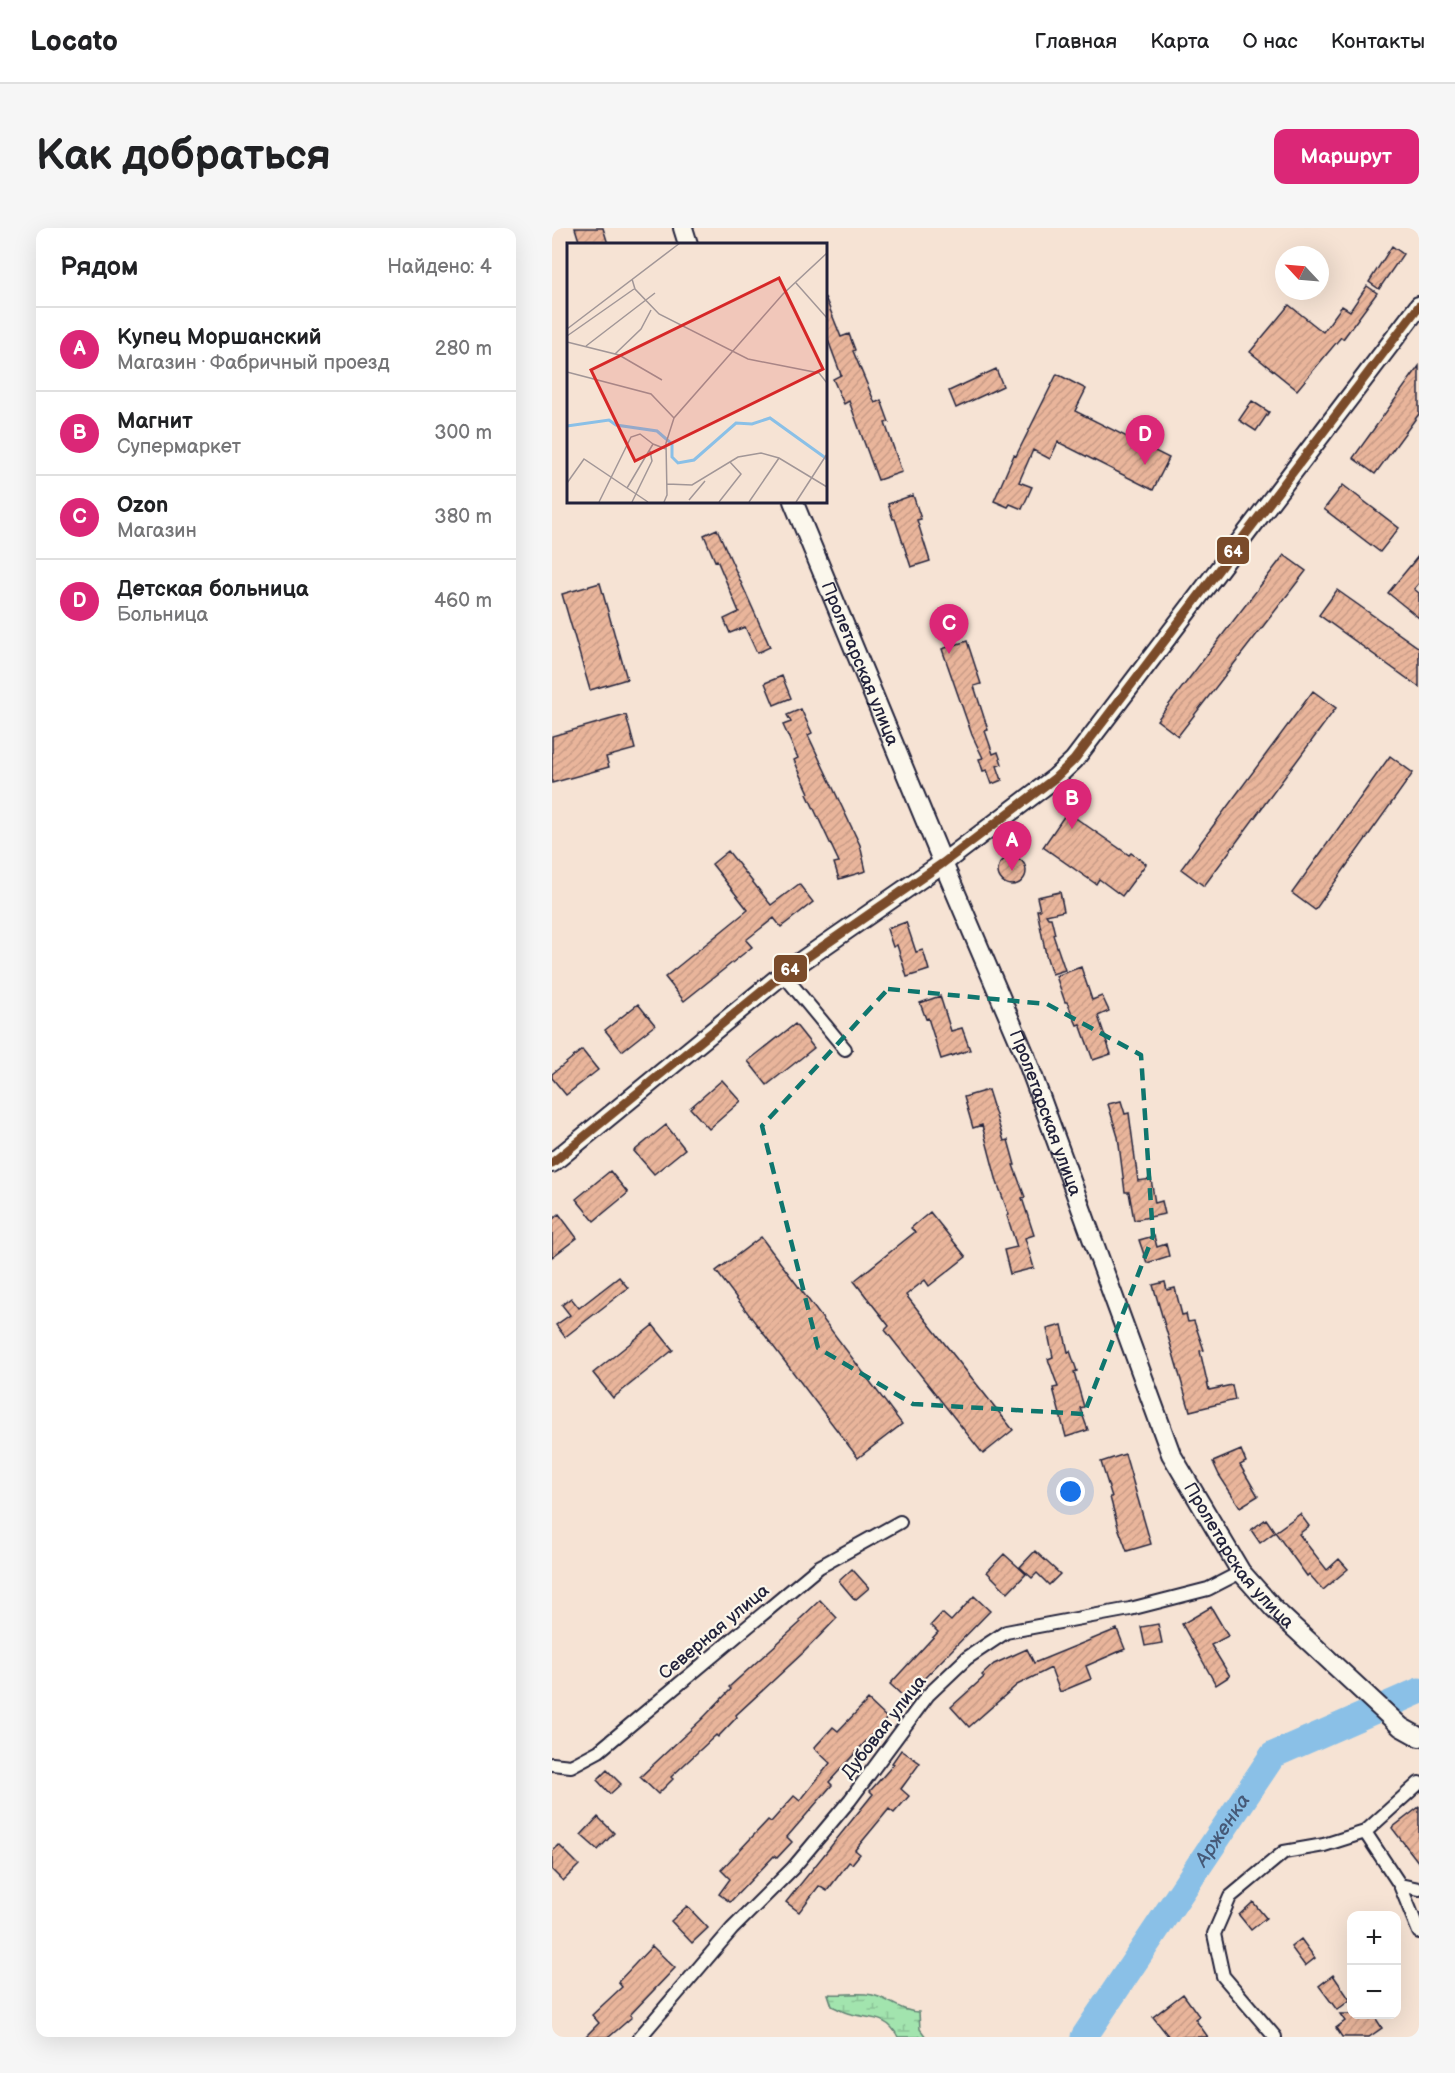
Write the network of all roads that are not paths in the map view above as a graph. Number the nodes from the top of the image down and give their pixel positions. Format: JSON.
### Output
{"nodes":[{"id":1,"x":683,"y":228,"type":"edge"},
{"id":2,"x":688,"y":243,"type":"edge"},
{"id":3,"x":1419,"y":306,"type":"edge"},
{"id":4,"x":793,"y":502,"type":"edge"},
{"id":5,"x":942,"y":863,"type":"junction"},
{"id":6,"x":783,"y":974,"type":"junction"},
{"id":7,"x":845,"y":1049,"type":"dead end"},
{"id":8,"x":552,"y":1163,"type":"edge"},
{"id":9,"x":900,"y":1522,"type":"dead end"},
{"id":10,"x":1241,"y":1572,"type":"junction"},
{"id":11,"x":1419,"y":1737,"type":"edge"},
{"id":12,"x":552,"y":1764,"type":"edge"},
{"id":13,"x":1419,"y":1783,"type":"edge"},
{"id":14,"x":1365,"y":1832,"type":"junction"},
{"id":15,"x":1400,"y":1885,"type":"junction"},
{"id":16,"x":1419,"y":1889,"type":"edge"},
{"id":17,"x":1419,"y":1932,"type":"edge"},
{"id":18,"x":640,"y":2037,"type":"edge"},
{"id":19,"x":1275,"y":2037,"type":"edge"}],
"edges":[{"from":1,"to":2,"type":"main road"},
{"from":3,"to":5,"type":"main road"},
{"from":4,"to":5,"type":"main road","name":"Пролетарская улица"},
{"from":5,"to":6,"type":"main road"},
{"from":5,"to":10,"type":"main road","name":"Пролетарская улица"},
{"from":6,"to":7,"type":"street"},
{"from":6,"to":8,"type":"main road"},
{"from":9,"to":12,"type":"street","name":"Северная улица"},
{"from":10,"to":11,"type":"main road","name":"Пролетарская улица"},
{"from":10,"to":18,"type":"street","name":"Дубовая улица"},
{"from":13,"to":14,"type":"street"},
{"from":14,"to":15,"type":"street"},
{"from":14,"to":19,"type":"street"},
{"from":15,"to":16,"type":"street"},
{"from":15,"to":17,"type":"street"}]}
